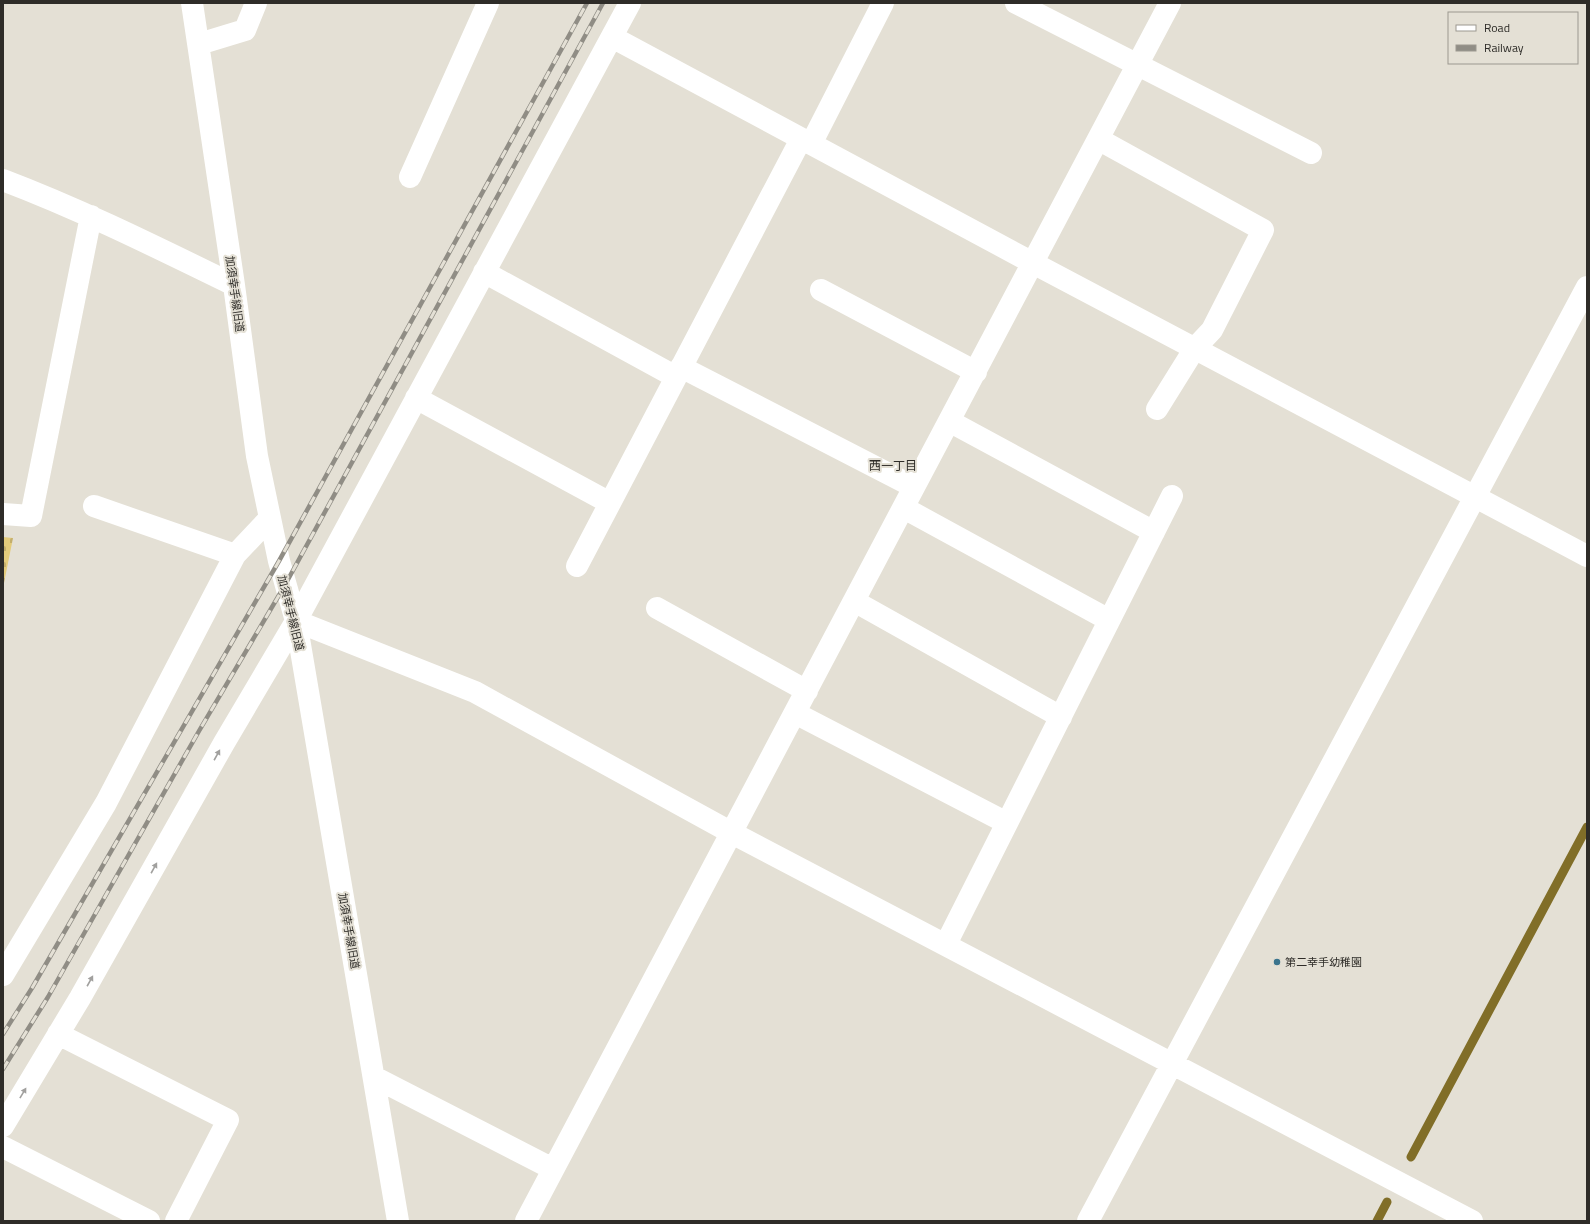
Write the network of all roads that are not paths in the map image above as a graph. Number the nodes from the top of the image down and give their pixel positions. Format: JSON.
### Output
{"nodes":[{"id":1,"x":192,"y":3,"type":"edge"},
{"id":2,"x":256,"y":3,"type":"edge"},
{"id":3,"x":488,"y":3,"type":"edge"},
{"id":4,"x":630,"y":3,"type":"edge"},
{"id":5,"x":883,"y":3,"type":"edge"},
{"id":6,"x":1016,"y":3,"type":"edge"},
{"id":7,"x":1170,"y":3,"type":"edge"},
{"id":8,"x":612,"y":37,"type":"junction"},
{"id":9,"x":199,"y":44,"type":"junction"},
{"id":10,"x":1138,"y":65,"type":"junction"},
{"id":11,"x":1098,"y":139,"type":"junction"},
{"id":12,"x":806,"y":141,"type":"junction"},
{"id":13,"x":1311,"y":153,"type":"dead end"},
{"id":14,"x":410,"y":177,"type":"dead end"},
{"id":15,"x":3,"y":180,"type":"edge"},
{"id":16,"x":91,"y":216,"type":"junction"},
{"id":17,"x":1033,"y":263,"type":"junction"},
{"id":18,"x":484,"y":272,"type":"junction"},
{"id":19,"x":234,"y":285,"type":"junction"},
{"id":20,"x":1587,"y":287,"type":"edge"},
{"id":21,"x":821,"y":290,"type":"dead end"},
{"id":22,"x":1195,"y":348,"type":"junction"},
{"id":23,"x":679,"y":372,"type":"junction"},
{"id":24,"x":976,"y":372,"type":"junction"},
{"id":25,"x":416,"y":398,"type":"junction"},
{"id":26,"x":1157,"y":409,"type":"dead end"},
{"id":27,"x":949,"y":421,"type":"junction"},
{"id":28,"x":914,"y":487,"type":"junction"},
{"id":29,"x":1172,"y":496,"type":"dead end"},
{"id":30,"x":1474,"y":496,"type":"junction"},
{"id":31,"x":610,"y":503,"type":"junction"},
{"id":32,"x":94,"y":506,"type":"dead end"},
{"id":33,"x":904,"y":508,"type":"junction"},
{"id":34,"x":3,"y":514,"type":"edge"},
{"id":35,"x":269,"y":519,"type":"junction"},
{"id":36,"x":1154,"y":532,"type":"junction"},
{"id":37,"x":236,"y":555,"type":"junction"},
{"id":38,"x":1587,"y":556,"type":"edge"},
{"id":39,"x":577,"y":566,"type":"dead end"},
{"id":40,"x":854,"y":601,"type":"junction"},
{"id":41,"x":656,"y":608,"type":"dead end"},
{"id":42,"x":1109,"y":620,"type":"junction"},
{"id":43,"x":296,"y":621,"type":"junction"},
{"id":44,"x":807,"y":691,"type":"junction"},
{"id":45,"x":796,"y":712,"type":"junction"},
{"id":46,"x":1061,"y":717,"type":"junction"},
{"id":47,"x":1007,"y":823,"type":"junction"},
{"id":48,"x":732,"y":833,"type":"junction"},
{"id":49,"x":946,"y":944,"type":"junction"},
{"id":50,"x":3,"y":975,"type":"edge"},
{"id":51,"x":58,"y":1034,"type":"junction"},
{"id":52,"x":1171,"y":1062,"type":"junction"},
{"id":53,"x":374,"y":1077,"type":"junction"},
{"id":54,"x":3,"y":1126,"type":"edge"},
{"id":55,"x":3,"y":1147,"type":"edge"},
{"id":56,"x":553,"y":1169,"type":"junction"},
{"id":57,"x":149,"y":1221,"type":"edge"},
{"id":58,"x":176,"y":1221,"type":"edge"},
{"id":59,"x":398,"y":1221,"type":"edge"},
{"id":60,"x":526,"y":1221,"type":"edge"},
{"id":61,"x":1088,"y":1221,"type":"edge"},
{"id":62,"x":1472,"y":1221,"type":"edge"}],
"edges":[{"from":1,"to":9,"type":"street","name":"加須幸手線旧道"},
{"from":2,"to":9,"type":"street"},
{"from":3,"to":14,"type":"street"},
{"from":4,"to":8,"type":"street"},
{"from":5,"to":12,"type":"street"},
{"from":6,"to":10,"type":"street"},
{"from":7,"to":10,"type":"street"},
{"from":8,"to":12,"type":"street"},
{"from":8,"to":18,"type":"street"},
{"from":9,"to":19,"type":"street","name":"加須幸手線旧道"},
{"from":10,"to":11,"type":"street"},
{"from":10,"to":13,"type":"street"},
{"from":11,"to":17,"type":"street"},
{"from":11,"to":22,"type":"street"},
{"from":12,"to":17,"type":"street"},
{"from":12,"to":23,"type":"street"},
{"from":15,"to":16,"type":"street"},
{"from":16,"to":19,"type":"street"},
{"from":16,"to":34,"type":"street"},
{"from":17,"to":22,"type":"street"},
{"from":17,"to":24,"type":"street"},
{"from":18,"to":23,"type":"street"},
{"from":18,"to":25,"type":"street"},
{"from":19,"to":35,"type":"street","name":"加須幸手線旧道"},
{"from":20,"to":30,"type":"street"},
{"from":21,"to":24,"type":"street"},
{"from":22,"to":26,"type":"street"},
{"from":22,"to":30,"type":"street"},
{"from":23,"to":28,"type":"street"},
{"from":23,"to":31,"type":"street"},
{"from":24,"to":27,"type":"street"},
{"from":25,"to":31,"type":"street"},
{"from":25,"to":43,"type":"street"},
{"from":27,"to":28,"type":"street"},
{"from":27,"to":36,"type":"street"},
{"from":28,"to":33,"type":"street"},
{"from":29,"to":36,"type":"street"},
{"from":30,"to":38,"type":"street"},
{"from":30,"to":52,"type":"street"},
{"from":31,"to":39,"type":"street"},
{"from":32,"to":37,"type":"street"},
{"from":33,"to":40,"type":"street"},
{"from":33,"to":42,"type":"street"},
{"from":35,"to":37,"type":"street"},
{"from":35,"to":43,"type":"street","name":"加須幸手線旧道"},
{"from":36,"to":42,"type":"street"},
{"from":37,"to":50,"type":"street"},
{"from":40,"to":44,"type":"street"},
{"from":40,"to":46,"type":"street"},
{"from":41,"to":44,"type":"street"},
{"from":42,"to":46,"type":"street"},
{"from":43,"to":48,"type":"street"},
{"from":51,"to":43,"type":"street","one_way":true},
{"from":43,"to":53,"type":"street","name":"加須幸手線旧道"},
{"from":44,"to":45,"type":"street"},
{"from":45,"to":47,"type":"street"},
{"from":45,"to":48,"type":"street"},
{"from":46,"to":47,"type":"street"},
{"from":47,"to":49,"type":"street"},
{"from":48,"to":49,"type":"street"},
{"from":48,"to":56,"type":"street"},
{"from":49,"to":52,"type":"street"},
{"from":54,"to":51,"type":"street","one_way":true},
{"from":51,"to":58,"type":"street"},
{"from":52,"to":61,"type":"street"},
{"from":52,"to":62,"type":"street"},
{"from":53,"to":56,"type":"street"},
{"from":53,"to":59,"type":"street","name":"加須幸手線旧道"},
{"from":55,"to":57,"type":"street"},
{"from":56,"to":60,"type":"street"}]}
